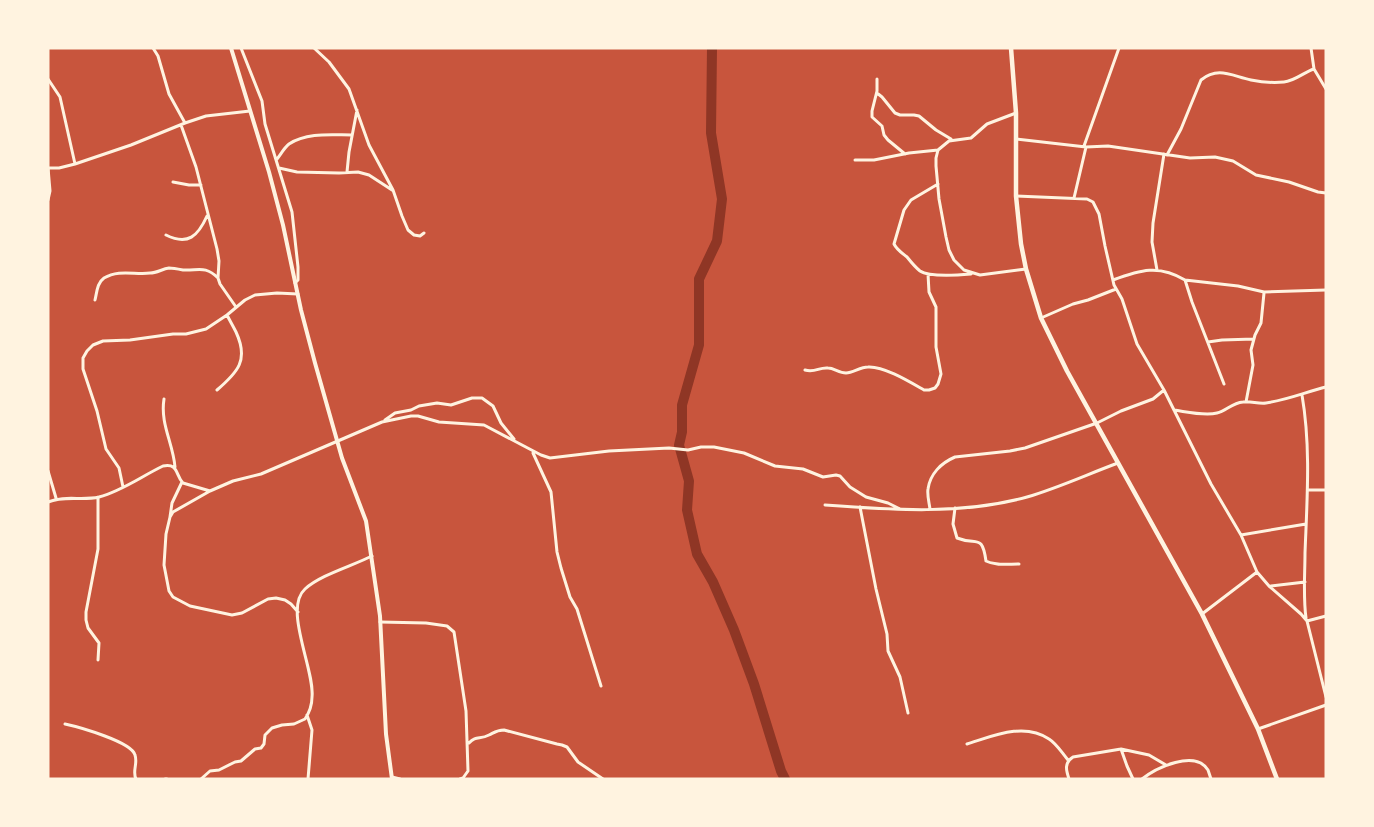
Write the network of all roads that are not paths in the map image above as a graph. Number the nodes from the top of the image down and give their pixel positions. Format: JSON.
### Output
{"nodes":[{"id":1,"x":153,"y":48,"type":"edge"},
{"id":2,"x":231,"y":48,"type":"edge"},
{"id":3,"x":242,"y":48,"type":"edge"},
{"id":4,"x":314,"y":48,"type":"edge"},
{"id":5,"x":1011,"y":48,"type":"edge"},
{"id":6,"x":1119,"y":48,"type":"edge"},
{"id":7,"x":1311,"y":48,"type":"edge"},
{"id":8,"x":1314,"y":69,"type":"junction"},
{"id":9,"x":877,"y":79,"type":"dead end"},
{"id":10,"x":48,"y":80,"type":"edge"},
{"id":11,"x":1326,"y":89,"type":"edge"},
{"id":12,"x":877,"y":93,"type":"junction"},
{"id":13,"x":357,"y":108,"type":"junction"},
{"id":14,"x":250,"y":111,"type":"junction"},
{"id":15,"x":1016,"y":113,"type":"junction"},
{"id":16,"x":183,"y":124,"type":"junction"},
{"id":17,"x":352,"y":135,"type":"junction"},
{"id":18,"x":1016,"y":139,"type":"junction"},
{"id":19,"x":952,"y":140,"type":"junction"},
{"id":20,"x":1085,"y":146,"type":"junction"},
{"id":21,"x":938,"y":150,"type":"junction"},
{"id":22,"x":905,"y":154,"type":"junction"},
{"id":23,"x":1165,"y":155,"type":"junction"},
{"id":24,"x":277,"y":159,"type":"junction"},
{"id":25,"x":855,"y":160,"type":"dead end"},
{"id":26,"x":75,"y":164,"type":"junction"},
{"id":27,"x":48,"y":168,"type":"edge"},
{"id":28,"x":279,"y":168,"type":"junction"},
{"id":29,"x":347,"y":172,"type":"junction"},
{"id":30,"x":173,"y":182,"type":"dead end"},
{"id":31,"x":938,"y":184,"type":"junction"},
{"id":32,"x":201,"y":185,"type":"junction"},
{"id":33,"x":393,"y":190,"type":"junction"},
{"id":34,"x":1326,"y":193,"type":"edge"},
{"id":35,"x":1016,"y":196,"type":"junction"},
{"id":36,"x":1074,"y":198,"type":"junction"},
{"id":37,"x":48,"y":200,"type":"edge"},
{"id":38,"x":208,"y":215,"type":"junction"},
{"id":39,"x":424,"y":233,"type":"dead end"},
{"id":40,"x":166,"y":235,"type":"dead end"},
{"id":41,"x":1026,"y":269,"type":"junction"},
{"id":42,"x":1157,"y":270,"type":"junction"},
{"id":43,"x":928,"y":274,"type":"junction"},
{"id":44,"x":973,"y":274,"type":"junction"},
{"id":45,"x":218,"y":278,"type":"junction"},
{"id":46,"x":1113,"y":280,"type":"junction"},
{"id":47,"x":1185,"y":280,"type":"junction"},
{"id":48,"x":295,"y":283,"type":"junction"},
{"id":49,"x":1116,"y":289,"type":"junction"},
{"id":50,"x":1326,"y":290,"type":"edge"},
{"id":51,"x":1264,"y":292,"type":"junction"},
{"id":52,"x":298,"y":294,"type":"junction"},
{"id":53,"x":96,"y":300,"type":"dead end"},
{"id":54,"x":236,"y":308,"type":"junction"},
{"id":55,"x":227,"y":315,"type":"junction"},
{"id":56,"x":1041,"y":318,"type":"junction"},
{"id":57,"x":1254,"y":339,"type":"junction"},
{"id":58,"x":1208,"y":342,"type":"junction"},
{"id":59,"x":805,"y":370,"type":"dead end"},
{"id":60,"x":1224,"y":384,"type":"dead end"},
{"id":61,"x":1326,"y":387,"type":"edge"},
{"id":62,"x":217,"y":390,"type":"dead end"},
{"id":63,"x":1164,"y":390,"type":"junction"},
{"id":64,"x":1302,"y":395,"type":"junction"},
{"id":65,"x":164,"y":399,"type":"dead end"},
{"id":66,"x":1246,"y":402,"type":"junction"},
{"id":67,"x":1174,"y":410,"type":"junction"},
{"id":68,"x":382,"y":422,"type":"junction"},
{"id":69,"x":1097,"y":423,"type":"junction"},
{"id":70,"x":337,"y":441,"type":"junction"},
{"id":71,"x":517,"y":443,"type":"junction"},
{"id":72,"x":533,"y":451,"type":"junction"},
{"id":73,"x":1118,"y":464,"type":"junction"},
{"id":74,"x":175,"y":467,"type":"junction"},
{"id":75,"x":48,"y":471,"type":"edge"},
{"id":76,"x":182,"y":482,"type":"junction"},
{"id":77,"x":123,"y":487,"type":"junction"},
{"id":78,"x":1308,"y":490,"type":"junction"},
{"id":79,"x":1326,"y":490,"type":"edge"},
{"id":80,"x":210,"y":491,"type":"junction"},
{"id":81,"x":98,"y":497,"type":"junction"},
{"id":82,"x":56,"y":498,"type":"junction"},
{"id":83,"x":48,"y":502,"type":"edge"},
{"id":84,"x":825,"y":505,"type":"dead end"},
{"id":85,"x":860,"y":507,"type":"junction"},
{"id":86,"x":955,"y":508,"type":"junction"},
{"id":87,"x":900,"y":509,"type":"junction"},
{"id":88,"x":930,"y":509,"type":"junction"},
{"id":89,"x":170,"y":517,"type":"junction"},
{"id":90,"x":1306,"y":524,"type":"junction"},
{"id":91,"x":1241,"y":536,"type":"junction"},
{"id":92,"x":372,"y":556,"type":"junction"},
{"id":93,"x":1019,"y":564,"type":"dead end"},
{"id":94,"x":1257,"y":572,"type":"junction"},
{"id":95,"x":1305,"y":582,"type":"junction"},
{"id":96,"x":1269,"y":586,"type":"junction"},
{"id":97,"x":298,"y":612,"type":"junction"},
{"id":98,"x":1202,"y":614,"type":"junction"},
{"id":99,"x":1326,"y":616,"type":"edge"},
{"id":100,"x":1307,"y":620,"type":"junction"},
{"id":101,"x":380,"y":622,"type":"junction"},
{"id":102,"x":98,"y":660,"type":"dead end"},
{"id":103,"x":601,"y":686,"type":"dead end"},
{"id":104,"x":1326,"y":697,"type":"edge"},
{"id":105,"x":1326,"y":705,"type":"edge"},
{"id":106,"x":908,"y":713,"type":"dead end"},
{"id":107,"x":307,"y":715,"type":"junction"},
{"id":108,"x":66,"y":724,"type":"dead end"},
{"id":109,"x":1258,"y":729,"type":"junction"},
{"id":110,"x":967,"y":744,"type":"dead end"},
{"id":111,"x":468,"y":745,"type":"junction"},
{"id":112,"x":1121,"y":748,"type":"junction"},
{"id":113,"x":1068,"y":760,"type":"junction"},
{"id":114,"x":1166,"y":765,"type":"junction"},
{"id":115,"x":392,"y":778,"type":"edge"},
{"id":116,"x":136,"y":779,"type":"edge"},
{"id":117,"x":201,"y":779,"type":"edge"},
{"id":118,"x":308,"y":779,"type":"edge"},
{"id":119,"x":400,"y":779,"type":"edge"},
{"id":120,"x":460,"y":779,"type":"edge"},
{"id":121,"x":603,"y":779,"type":"edge"},
{"id":122,"x":1070,"y":779,"type":"edge"},
{"id":123,"x":1133,"y":779,"type":"edge"},
{"id":124,"x":1142,"y":779,"type":"edge"},
{"id":125,"x":1211,"y":779,"type":"edge"},
{"id":126,"x":1277,"y":779,"type":"edge"}],
"edges":[{"from":1,"to":16,"type":"street"},
{"from":2,"to":14,"type":"street"},
{"from":3,"to":24,"type":"street"},
{"from":4,"to":13,"type":"street"},
{"from":5,"to":15,"type":"main road"},
{"from":6,"to":20,"type":"street"},
{"from":7,"to":8,"type":"street"},
{"from":8,"to":11,"type":"street"},
{"from":8,"to":23,"type":"street"},
{"from":9,"to":12,"type":"street"},
{"from":10,"to":26,"type":"street"},
{"from":12,"to":19,"type":"street"},
{"from":12,"to":22,"type":"street"},
{"from":13,"to":17,"type":"street"},
{"from":13,"to":33,"type":"street"},
{"from":14,"to":16,"type":"street"},
{"from":14,"to":48,"type":"street"},
{"from":15,"to":18,"type":"main road"},
{"from":15,"to":19,"type":"street"},
{"from":16,"to":26,"type":"street"},
{"from":16,"to":32,"type":"street"},
{"from":17,"to":24,"type":"street"},
{"from":17,"to":29,"type":"street"},
{"from":18,"to":20,"type":"street"},
{"from":18,"to":35,"type":"main road"},
{"from":19,"to":21,"type":"street"},
{"from":20,"to":23,"type":"street"},
{"from":20,"to":36,"type":"street"},
{"from":21,"to":22,"type":"street"},
{"from":21,"to":31,"type":"street"},
{"from":22,"to":25,"type":"street"},
{"from":23,"to":34,"type":"street"},
{"from":23,"to":42,"type":"street"},
{"from":24,"to":28,"type":"street"},
{"from":26,"to":27,"type":"street"},
{"from":27,"to":37,"type":"street"},
{"from":28,"to":29,"type":"street"},
{"from":28,"to":48,"type":"street"},
{"from":29,"to":33,"type":"street"},
{"from":30,"to":32,"type":"street"},
{"from":31,"to":43,"type":"street"},
{"from":31,"to":44,"type":"street"},
{"from":32,"to":38,"type":"street"},
{"from":33,"to":39,"type":"street"},
{"from":35,"to":36,"type":"street"},
{"from":35,"to":41,"type":"main road"},
{"from":36,"to":46,"type":"street"},
{"from":38,"to":40,"type":"street"},
{"from":38,"to":45,"type":"street"},
{"from":41,"to":44,"type":"street"},
{"from":41,"to":56,"type":"main road"},
{"from":42,"to":46,"type":"street"},
{"from":42,"to":47,"type":"street"},
{"from":43,"to":44,"type":"street"},
{"from":43,"to":59,"type":"street"},
{"from":45,"to":53,"type":"street"},
{"from":45,"to":54,"type":"street"},
{"from":46,"to":49,"type":"street"},
{"from":47,"to":51,"type":"street"},
{"from":47,"to":58,"type":"street"},
{"from":48,"to":52,"type":"street"},
{"from":49,"to":56,"type":"street"},
{"from":49,"to":63,"type":"street"},
{"from":50,"to":51,"type":"street"},
{"from":51,"to":57,"type":"street"},
{"from":52,"to":54,"type":"street"},
{"from":52,"to":70,"type":"street"},
{"from":54,"to":55,"type":"street"},
{"from":55,"to":62,"type":"street"},
{"from":55,"to":77,"type":"street"},
{"from":56,"to":69,"type":"main road"},
{"from":57,"to":58,"type":"street"},
{"from":57,"to":66,"type":"street"},
{"from":58,"to":60,"type":"street"},
{"from":61,"to":64,"type":"street"},
{"from":63,"to":67,"type":"street"},
{"from":63,"to":69,"type":"street"},
{"from":64,"to":66,"type":"street"},
{"from":64,"to":78,"type":"street"},
{"from":65,"to":74,"type":"street"},
{"from":66,"to":67,"type":"street"},
{"from":67,"to":91,"type":"street"},
{"from":68,"to":70,"type":"street"},
{"from":68,"to":71,"type":"street"},
{"from":68,"to":71,"type":"street"},
{"from":69,"to":73,"type":"main road"},
{"from":69,"to":88,"type":"street"},
{"from":70,"to":80,"type":"street"},
{"from":70,"to":92,"type":"street"},
{"from":71,"to":72,"type":"street"},
{"from":72,"to":87,"type":"street"},
{"from":72,"to":103,"type":"street"},
{"from":73,"to":86,"type":"street"},
{"from":73,"to":98,"type":"main road"},
{"from":74,"to":76,"type":"street"},
{"from":74,"to":77,"type":"street"},
{"from":75,"to":82,"type":"street"},
{"from":76,"to":80,"type":"street"},
{"from":76,"to":89,"type":"street"},
{"from":77,"to":81,"type":"street"},
{"from":78,"to":79,"type":"street"},
{"from":78,"to":90,"type":"street"},
{"from":80,"to":89,"type":"street"},
{"from":81,"to":82,"type":"street"},
{"from":81,"to":102,"type":"street"},
{"from":82,"to":83,"type":"street"},
{"from":84,"to":85,"type":"street"},
{"from":85,"to":87,"type":"street"},
{"from":85,"to":106,"type":"street"},
{"from":86,"to":88,"type":"street"},
{"from":86,"to":93,"type":"street"},
{"from":87,"to":88,"type":"street"},
{"from":89,"to":97,"type":"street"},
{"from":90,"to":91,"type":"street"},
{"from":90,"to":95,"type":"street"},
{"from":91,"to":94,"type":"street"},
{"from":92,"to":97,"type":"street"},
{"from":92,"to":101,"type":"street"},
{"from":94,"to":96,"type":"street"},
{"from":94,"to":98,"type":"street"},
{"from":95,"to":96,"type":"street"},
{"from":95,"to":100,"type":"street"},
{"from":96,"to":100,"type":"street"},
{"from":97,"to":107,"type":"street"},
{"from":98,"to":109,"type":"main road"},
{"from":99,"to":100,"type":"street"},
{"from":100,"to":104,"type":"street"},
{"from":101,"to":111,"type":"street"},
{"from":101,"to":115,"type":"street"},
{"from":105,"to":109,"type":"street"},
{"from":107,"to":117,"type":"street"},
{"from":107,"to":118,"type":"street"},
{"from":108,"to":116,"type":"street"},
{"from":109,"to":126,"type":"main road"},
{"from":110,"to":113,"type":"street"},
{"from":111,"to":120,"type":"street"},
{"from":111,"to":121,"type":"street"},
{"from":112,"to":113,"type":"street"},
{"from":112,"to":114,"type":"street"},
{"from":112,"to":123,"type":"street"},
{"from":113,"to":122,"type":"street"},
{"from":114,"to":124,"type":"street"},
{"from":114,"to":125,"type":"street"},
{"from":115,"to":119,"type":"street"}]}
